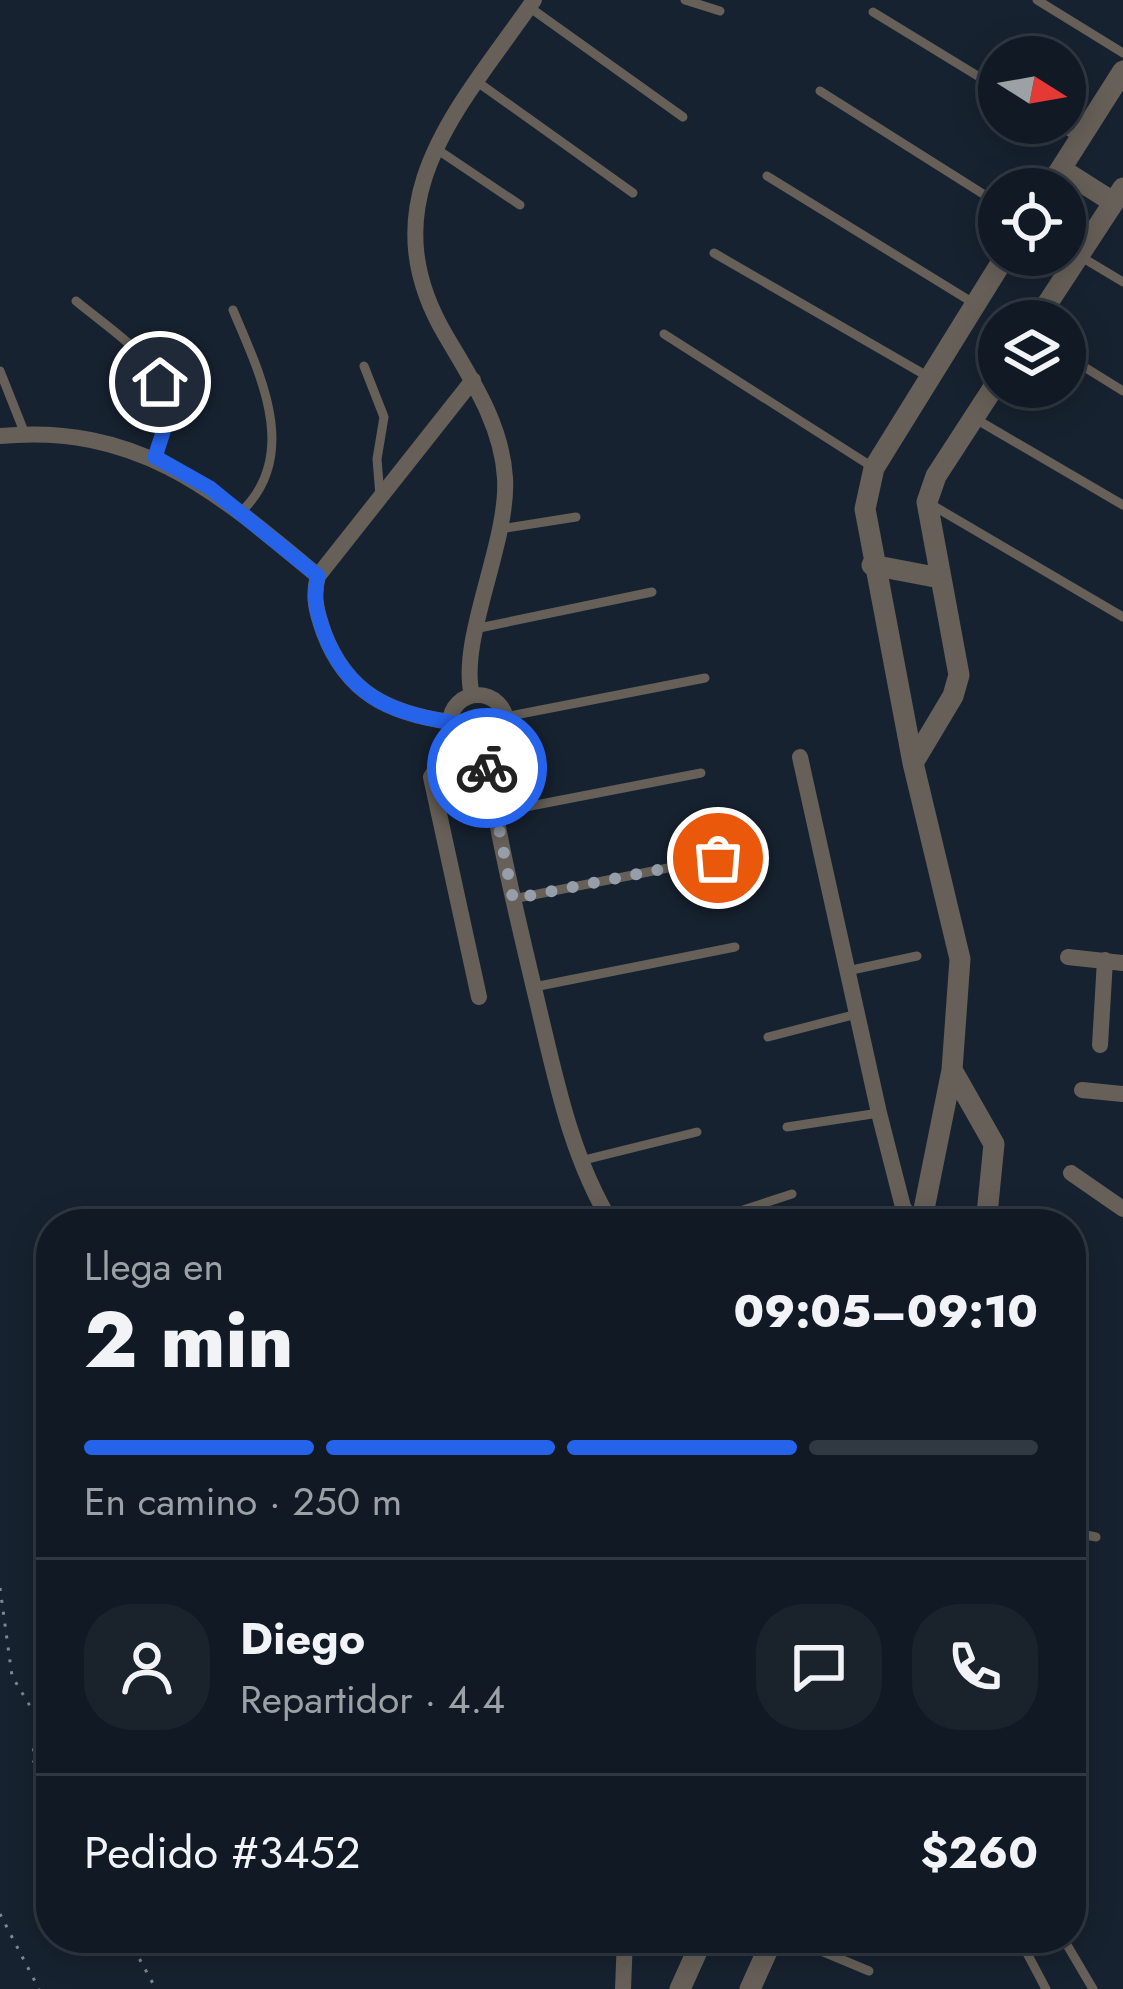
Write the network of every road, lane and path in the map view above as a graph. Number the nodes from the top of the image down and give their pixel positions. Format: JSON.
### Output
{"nodes":[{"id":1,"x":685,"y":0,"type":"edge"},
{"id":2,"x":1037,"y":0,"type":"edge"},
{"id":3,"x":531,"y":4,"type":"edge"},
{"id":4,"x":720,"y":11,"type":"dead end"},
{"id":5,"x":873,"y":12,"type":"dead end"},
{"id":6,"x":1123,"y":53,"type":"edge"},
{"id":7,"x":1123,"y":71,"type":"edge"},
{"id":8,"x":978,"y":76,"type":"edge"},
{"id":9,"x":476,"y":81,"type":"junction"},
{"id":10,"x":820,"y":92,"type":"dead end"},
{"id":11,"x":683,"y":117,"type":"dead end"},
{"id":12,"x":1086,"y":127,"type":"edge"},
{"id":13,"x":435,"y":147,"type":"junction"},
{"id":14,"x":767,"y":176,"type":"dead end"},
{"id":15,"x":1086,"y":180,"type":"edge"},
{"id":16,"x":978,"y":191,"type":"edge"},
{"id":17,"x":633,"y":193,"type":"dead end"},
{"id":18,"x":1118,"y":195,"type":"edge"},
{"id":19,"x":520,"y":205,"type":"dead end"},
{"id":20,"x":1086,"y":243,"type":"edge"},
{"id":21,"x":714,"y":254,"type":"dead end"},
{"id":22,"x":1086,"y":260,"type":"edge"},
{"id":23,"x":993,"y":276,"type":"edge"},
{"id":24,"x":1123,"y":282,"type":"edge"},
{"id":25,"x":76,"y":301,"type":"dead end"},
{"id":26,"x":975,"y":304,"type":"junction"},
{"id":27,"x":233,"y":310,"type":"dead end"},
{"id":28,"x":664,"y":334,"type":"dead end"},
{"id":29,"x":364,"y":366,"type":"dead end"},
{"id":30,"x":1086,"y":368,"type":"edge"},
{"id":31,"x":0,"y":371,"type":"edge"},
{"id":32,"x":927,"y":376,"type":"junction"},
{"id":33,"x":473,"y":380,"type":"junction"},
{"id":34,"x":1123,"y":391,"type":"edge"},
{"id":35,"x":980,"y":408,"type":"edge"},
{"id":36,"x":974,"y":418,"type":"junction"},
{"id":37,"x":25,"y":434,"type":"junction"},
{"id":38,"x":0,"y":436,"type":"edge"},
{"id":39,"x":155,"y":457,"type":"junction"},
{"id":40,"x":874,"y":468,"type":"junction"},
{"id":41,"x":380,"y":496,"type":"junction"},
{"id":42,"x":927,"y":502,"type":"junction"},
{"id":43,"x":1123,"y":505,"type":"edge"},
{"id":44,"x":241,"y":512,"type":"junction"},
{"id":45,"x":576,"y":517,"type":"dead end"},
{"id":46,"x":500,"y":529,"type":"junction"},
{"id":47,"x":872,"y":565,"type":"junction"},
{"id":48,"x":318,"y":576,"type":"junction"},
{"id":49,"x":940,"y":578,"type":"junction"},
{"id":50,"x":652,"y":592,"type":"dead end"},
{"id":51,"x":1123,"y":617,"type":"edge"},
{"id":52,"x":479,"y":628,"type":"junction"},
{"id":53,"x":706,"y":678,"type":"dead end"},
{"id":54,"x":472,"y":695,"type":"junction"},
{"id":55,"x":505,"y":717,"type":"junction"},
{"id":56,"x":452,"y":730,"type":"junction"},
{"id":57,"x":485,"y":750,"type":"junction"},
{"id":58,"x":800,"y":758,"type":"dead end"},
{"id":59,"x":913,"y":763,"type":"junction"},
{"id":60,"x":701,"y":773,"type":"dead end"},
{"id":61,"x":494,"y":813,"type":"junction"},
{"id":62,"x":718,"y":858,"type":"dead end"},
{"id":63,"x":513,"y":899,"type":"junction"},
{"id":64,"x":735,"y":947,"type":"dead end"},
{"id":65,"x":917,"y":956,"type":"dead end"},
{"id":66,"x":1068,"y":957,"type":"dead end"},
{"id":67,"x":1114,"y":962,"type":"edge"},
{"id":68,"x":847,"y":970,"type":"junction"},
{"id":69,"x":534,"y":987,"type":"junction"},
{"id":70,"x":479,"y":997,"type":"dead end"},
{"id":71,"x":856,"y":1014,"type":"junction"},
{"id":72,"x":769,"y":1037,"type":"dead end"},
{"id":73,"x":1100,"y":1046,"type":"dead end"},
{"id":74,"x":952,"y":1070,"type":"junction"},
{"id":75,"x":1082,"y":1090,"type":"dead end"},
{"id":76,"x":1123,"y":1094,"type":"edge"},
{"id":77,"x":879,"y":1113,"type":"junction"},
{"id":78,"x":787,"y":1127,"type":"dead end"},
{"id":79,"x":697,"y":1132,"type":"dead end"},
{"id":80,"x":580,"y":1161,"type":"junction"},
{"id":81,"x":1071,"y":1173,"type":"dead end"},
{"id":82,"x":792,"y":1194,"type":"dead end"},
{"id":83,"x":604,"y":1209,"type":"edge"},
{"id":84,"x":746,"y":1209,"type":"edge"},
{"id":85,"x":904,"y":1209,"type":"edge"},
{"id":86,"x":921,"y":1209,"type":"edge"},
{"id":87,"x":988,"y":1209,"type":"edge"},
{"id":88,"x":1123,"y":1209,"type":"edge"},
{"id":89,"x":1086,"y":1535,"type":"edge"},
{"id":90,"x":1096,"y":1537,"type":"dead end"},
{"id":91,"x":0,"y":1588,"type":"edge"},
{"id":92,"x":36,"y":1716,"type":"edge"},
{"id":93,"x":36,"y":1716,"type":"edge"},
{"id":94,"x":36,"y":1766,"type":"edge"},
{"id":95,"x":0,"y":1913,"type":"edge"},
{"id":96,"x":136,"y":1953,"type":"edge"},
{"id":97,"x":624,"y":1953,"type":"edge"},
{"id":98,"x":697,"y":1953,"type":"edge"},
{"id":99,"x":766,"y":1953,"type":"edge"},
{"id":100,"x":826,"y":1953,"type":"edge"},
{"id":101,"x":1027,"y":1953,"type":"edge"},
{"id":102,"x":1072,"y":1953,"type":"edge"},
{"id":103,"x":869,"y":1971,"type":"dead end"},
{"id":104,"x":39,"y":1989,"type":"edge"},
{"id":105,"x":156,"y":1989,"type":"edge"},
{"id":106,"x":623,"y":1989,"type":"edge"},
{"id":107,"x":680,"y":1989,"type":"edge"},
{"id":108,"x":750,"y":1989,"type":"edge"},
{"id":109,"x":1046,"y":1989,"type":"edge"},
{"id":110,"x":1093,"y":1989,"type":"edge"}],
"edges":[{"from":1,"to":4,"type":"lane"},
{"from":2,"to":6,"type":"lane"},
{"from":3,"to":9,"type":"street"},
{"from":3,"to":11,"type":"lane"},
{"from":5,"to":8,"type":"lane"},
{"from":7,"to":12,"type":"street"},
{"from":9,"to":13,"type":"street"},
{"from":9,"to":17,"type":"lane"},
{"from":10,"to":16,"type":"lane"},
{"from":13,"to":19,"type":"lane"},
{"from":13,"to":33,"type":"street"},
{"from":14,"to":26,"type":"lane"},
{"from":15,"to":18,"type":"street"},
{"from":18,"to":20,"type":"street"},
{"from":21,"to":32,"type":"lane"},
{"from":22,"to":24,"type":"lane"},
{"from":23,"to":26,"type":"street"},
{"from":25,"to":39,"type":"lane"},
{"from":26,"to":32,"type":"street"},
{"from":27,"to":44,"type":"lane"},
{"from":28,"to":40,"type":"lane"},
{"from":29,"to":41,"type":"lane"},
{"from":30,"to":34,"type":"lane"},
{"from":31,"to":37,"type":"lane"},
{"from":32,"to":40,"type":"street"},
{"from":33,"to":41,"type":"street"},
{"from":33,"to":46,"type":"street"},
{"from":35,"to":36,"type":"street"},
{"from":36,"to":42,"type":"street"},
{"from":36,"to":43,"type":"lane"},
{"from":37,"to":38,"type":"street"},
{"from":37,"to":39,"type":"street"},
{"from":39,"to":44,"type":"street"},
{"from":40,"to":47,"type":"street"},
{"from":41,"to":48,"type":"street"},
{"from":42,"to":49,"type":"street"},
{"from":42,"to":51,"type":"lane"},
{"from":44,"to":48,"type":"street"},
{"from":45,"to":46,"type":"lane"},
{"from":46,"to":52,"type":"street"},
{"from":47,"to":49,"type":"street"},
{"from":47,"to":59,"type":"street"},
{"from":48,"to":56,"type":"street"},
{"from":49,"to":59,"type":"street"},
{"from":50,"to":52,"type":"lane"},
{"from":52,"to":54,"type":"street"},
{"from":53,"to":55,"type":"lane"},
{"from":54,"to":55,"type":"street"},
{"from":54,"to":56,"type":"street"},
{"from":55,"to":57,"type":"street"},
{"from":56,"to":57,"type":"street"},
{"from":56,"to":70,"type":"street"},
{"from":57,"to":61,"type":"street"},
{"from":58,"to":68,"type":"street"},
{"from":59,"to":74,"type":"street"},
{"from":60,"to":61,"type":"lane"},
{"from":61,"to":63,"type":"street"},
{"from":62,"to":63,"type":"lane"},
{"from":63,"to":69,"type":"street"},
{"from":64,"to":69,"type":"lane"},
{"from":65,"to":68,"type":"lane"},
{"from":66,"to":67,"type":"street"},
{"from":67,"to":73,"type":"street"},
{"from":68,"to":71,"type":"street"},
{"from":69,"to":80,"type":"street"},
{"from":71,"to":72,"type":"lane"},
{"from":71,"to":77,"type":"street"},
{"from":74,"to":86,"type":"street"},
{"from":74,"to":87,"type":"street"},
{"from":75,"to":76,"type":"street"},
{"from":77,"to":78,"type":"lane"},
{"from":77,"to":85,"type":"street"},
{"from":79,"to":80,"type":"lane"},
{"from":80,"to":83,"type":"street"},
{"from":81,"to":88,"type":"street"},
{"from":82,"to":84,"type":"lane"},
{"from":89,"to":90,"type":"lane"},
{"from":91,"to":92,"type":"path"},
{"from":93,"to":94,"type":"path"},
{"from":95,"to":104,"type":"path"},
{"from":96,"to":105,"type":"path"},
{"from":97,"to":106,"type":"street"},
{"from":98,"to":107,"type":"street"},
{"from":99,"to":108,"type":"street"},
{"from":100,"to":103,"type":"lane"},
{"from":101,"to":109,"type":"lane"},
{"from":102,"to":110,"type":"lane"}]}
